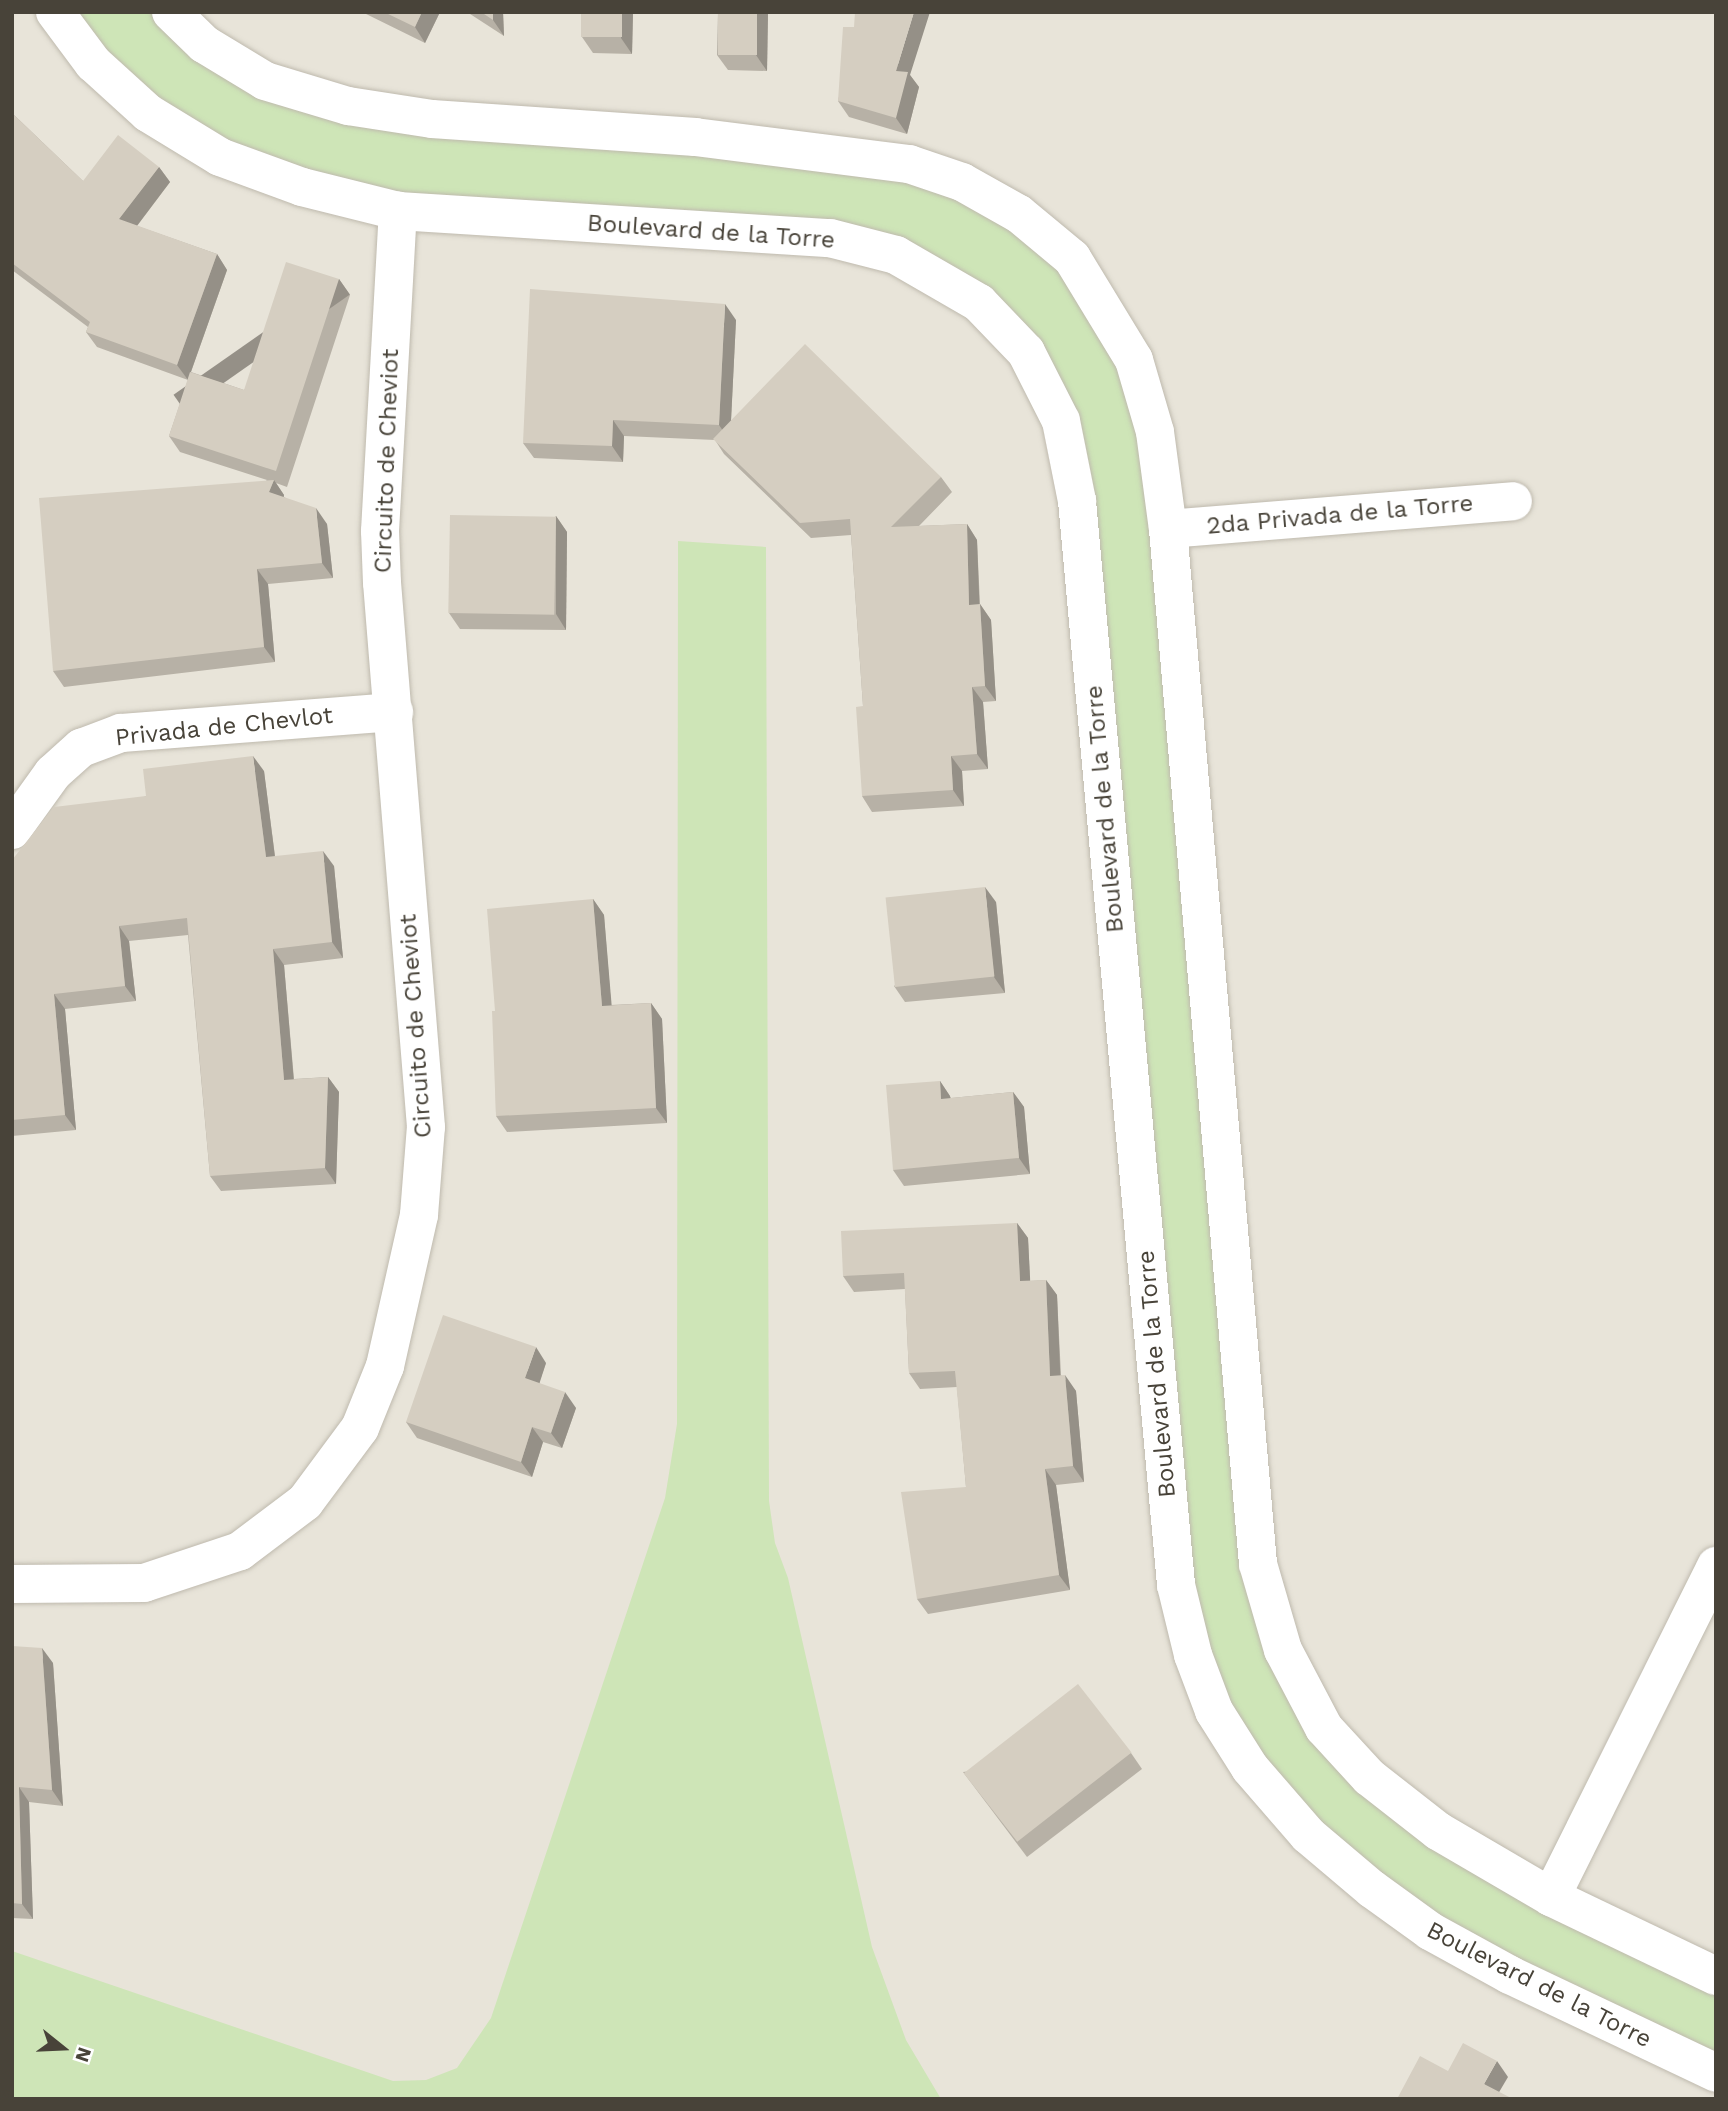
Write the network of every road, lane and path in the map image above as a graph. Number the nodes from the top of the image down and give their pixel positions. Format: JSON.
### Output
{"nodes":[{"id":1,"x":55,"y":12,"type":"edge"},
{"id":2,"x":171,"y":12,"type":"edge"},
{"id":3,"x":398,"y":211,"type":"junction"},
{"id":4,"x":1513,"y":501,"type":"dead end"},
{"id":5,"x":1168,"y":529,"type":"junction"},
{"id":6,"x":394,"y":712,"type":"junction"},
{"id":7,"x":12,"y":830,"type":"edge"},
{"id":8,"x":1716,"y":1566,"type":"edge"},
{"id":9,"x":12,"y":1584,"type":"edge"},
{"id":10,"x":1551,"y":1897,"type":"junction"},
{"id":11,"x":1716,"y":1976,"type":"edge"},
{"id":12,"x":1716,"y":2073,"type":"edge"}],
"edges":[{"from":1,"to":3,"type":"street","name":"Boulevard de la Torre"},
{"from":2,"to":5,"type":"street"},
{"from":3,"to":6,"type":"street","name":"Circuito de Cheviot"},
{"from":3,"to":12,"type":"street","name":"Boulevard de la Torre"},
{"from":4,"to":5,"type":"street","name":"2da Privada de la Torre"},
{"from":5,"to":10,"type":"street"},
{"from":6,"to":7,"type":"street","name":"Privada de Chevlot"},
{"from":6,"to":9,"type":"street","name":"Circuito de Cheviot"},
{"from":8,"to":10,"type":"street"},
{"from":10,"to":11,"type":"street"}]}
